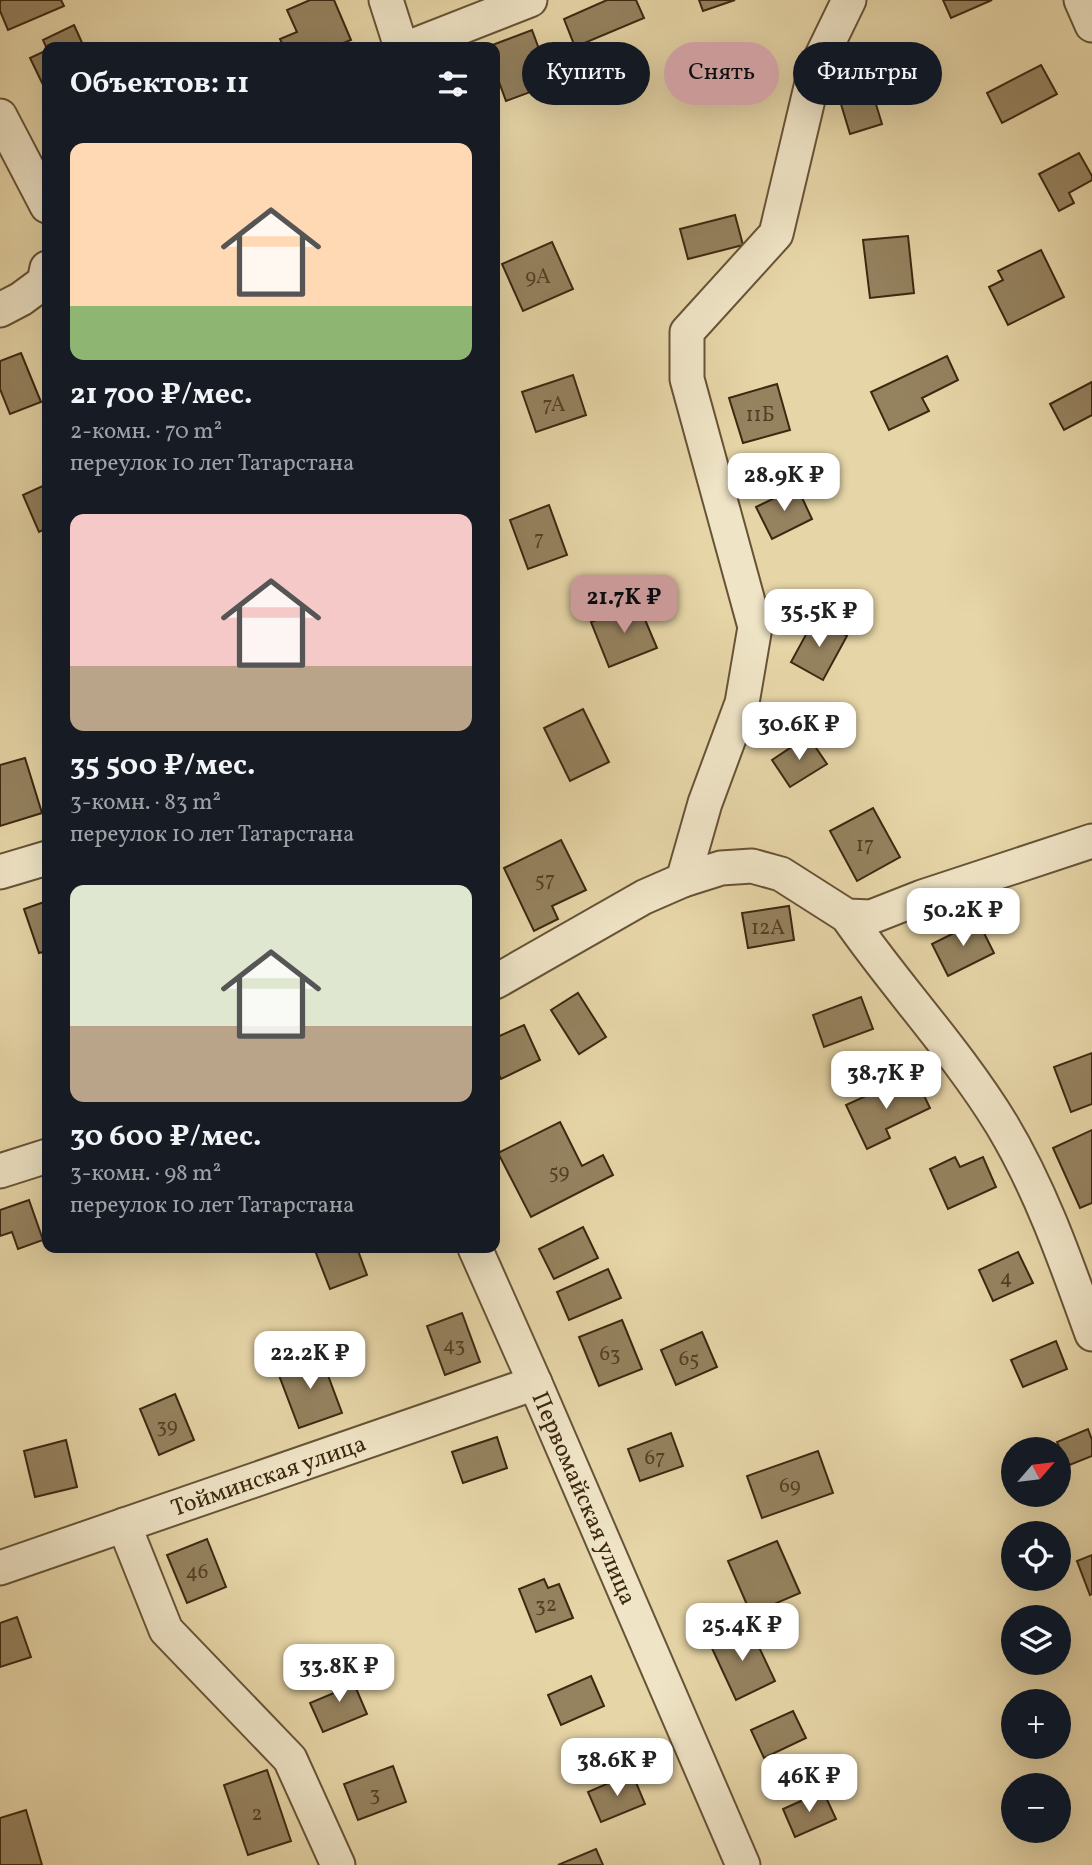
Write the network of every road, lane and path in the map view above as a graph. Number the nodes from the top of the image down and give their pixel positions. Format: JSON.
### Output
{"nodes":[{"id":1,"x":386,"y":0,"type":"edge"},
{"id":2,"x":530,"y":0,"type":"edge"},
{"id":3,"x":849,"y":0,"type":"edge"},
{"id":4,"x":1081,"y":0,"type":"edge"},
{"id":5,"x":1092,"y":25,"type":"edge"},
{"id":6,"x":399,"y":42,"type":"edge"},
{"id":7,"x":423,"y":42,"type":"edge"},
{"id":8,"x":0,"y":116,"type":"edge"},
{"id":9,"x":42,"y":196,"type":"edge"},
{"id":10,"x":42,"y":283,"type":"edge"},
{"id":11,"x":0,"y":310,"type":"edge"},
{"id":12,"x":1092,"y":841,"type":"edge"},
{"id":13,"x":42,"y":859,"type":"edge"},
{"id":14,"x":0,"y":872,"type":"edge"},
{"id":15,"x":683,"y":880,"type":"junction"},
{"id":16,"x":847,"y":916,"type":"junction"},
{"id":17,"x":500,"y":979,"type":"edge"},
{"id":18,"x":42,"y":1158,"type":"edge"},
{"id":19,"x":0,"y":1171,"type":"edge"},
{"id":20,"x":477,"y":1253,"type":"edge"},
{"id":21,"x":1092,"y":1334,"type":"edge"},
{"id":22,"x":536,"y":1382,"type":"junction"},
{"id":23,"x":124,"y":1525,"type":"junction"},
{"id":24,"x":0,"y":1568,"type":"edge"},
{"id":25,"x":338,"y":1865,"type":"edge"},
{"id":26,"x":743,"y":1865,"type":"edge"}],
"edges":[{"from":1,"to":6,"type":"street"},
{"from":2,"to":7,"type":"street"},
{"from":3,"to":15,"type":"street"},
{"from":4,"to":5,"type":"street"},
{"from":8,"to":9,"type":"street"},
{"from":10,"to":11,"type":"street"},
{"from":12,"to":16,"type":"street"},
{"from":13,"to":14,"type":"street"},
{"from":15,"to":16,"type":"street"},
{"from":15,"to":17,"type":"street"},
{"from":16,"to":21,"type":"street"},
{"from":18,"to":19,"type":"street"},
{"from":20,"to":22,"type":"street","name":"Первомайская улица"},
{"from":22,"to":23,"type":"street","name":"Тойминская улица"},
{"from":22,"to":26,"type":"street","name":"Первомайская улица"},
{"from":23,"to":24,"type":"street","name":"Тойминская улица"},
{"from":23,"to":25,"type":"street"}]}
